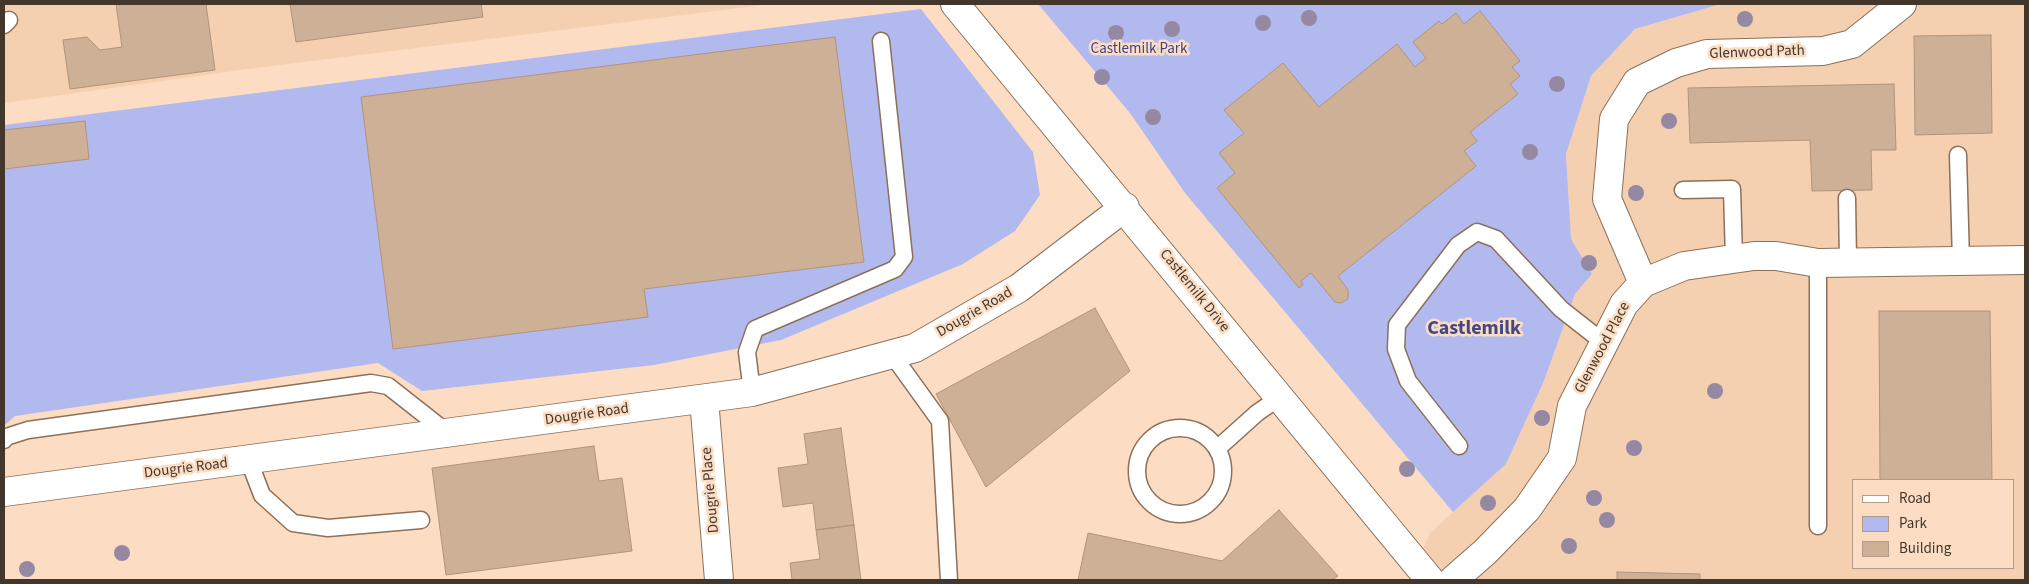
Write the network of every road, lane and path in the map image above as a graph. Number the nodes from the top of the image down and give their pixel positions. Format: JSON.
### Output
{"nodes":[{"id":1,"x":955,"y":4,"type":"edge"},
{"id":2,"x":1902,"y":4,"type":"edge"},
{"id":3,"x":881,"y":41,"type":"dead end"},
{"id":4,"x":1958,"y":155,"type":"dead end"},
{"id":5,"x":1683,"y":190,"type":"dead end"},
{"id":6,"x":1846,"y":198,"type":"dead end"},
{"id":7,"x":1125,"y":207,"type":"junction"},
{"id":8,"x":1734,"y":260,"type":"junction"},
{"id":9,"x":2025,"y":260,"type":"edge"},
{"id":10,"x":1961,"y":261,"type":"junction"},
{"id":11,"x":1848,"y":262,"type":"junction"},
{"id":12,"x":1818,"y":263,"type":"junction"},
{"id":13,"x":1643,"y":283,"type":"junction"},
{"id":14,"x":1603,"y":342,"type":"junction"},
{"id":15,"x":891,"y":353,"type":"junction"},
{"id":16,"x":752,"y":392,"type":"junction"},
{"id":17,"x":1280,"y":396,"type":"junction"},
{"id":18,"x":704,"y":399,"type":"junction"},
{"id":19,"x":450,"y":434,"type":"junction"},
{"id":20,"x":4,"y":440,"type":"edge"},
{"id":21,"x":1459,"y":446,"type":"dead end"},
{"id":22,"x":1218,"y":448,"type":"junction"},
{"id":23,"x":249,"y":461,"type":"junction"},
{"id":24,"x":4,"y":492,"type":"edge"},
{"id":25,"x":421,"y":520,"type":"dead end"},
{"id":26,"x":1818,"y":526,"type":"dead end"},
{"id":27,"x":719,"y":580,"type":"edge"},
{"id":28,"x":949,"y":580,"type":"edge"},
{"id":29,"x":1430,"y":580,"type":"edge"},
{"id":30,"x":1453,"y":580,"type":"edge"}],
"edges":[{"from":1,"to":7,"type":"street","name":"Castlemilk Drive"},
{"from":2,"to":13,"type":"street","name":"Glenwood Path"},
{"from":3,"to":16,"type":"lane"},
{"from":4,"to":10,"type":"lane"},
{"from":5,"to":8,"type":"lane"},
{"from":6,"to":11,"type":"lane"},
{"from":7,"to":15,"type":"street","name":"Dougrie Road"},
{"from":7,"to":17,"type":"street","name":"Castlemilk Drive"},
{"from":8,"to":12,"type":"street","name":"Glenwood Place"},
{"from":8,"to":13,"type":"street","name":"Glenwood Place"},
{"from":9,"to":10,"type":"street","name":"Glenwood Place"},
{"from":10,"to":11,"type":"street","name":"Glenwood Place"},
{"from":11,"to":12,"type":"street","name":"Glenwood Place"},
{"from":12,"to":26,"type":"lane"},
{"from":13,"to":14,"type":"street","name":"Glenwood Place"},
{"from":14,"to":21,"type":"lane"},
{"from":14,"to":30,"type":"street","name":"Glenwood Place"},
{"from":15,"to":16,"type":"street","name":"Dougrie Road"},
{"from":15,"to":28,"type":"lane"},
{"from":16,"to":18,"type":"street","name":"Dougrie Road"},
{"from":17,"to":22,"type":"lane"},
{"from":17,"to":29,"type":"street","name":"Castlemilk Drive"},
{"from":18,"to":19,"type":"street","name":"Dougrie Road"},
{"from":18,"to":27,"type":"street","name":"Dougrie Place"},
{"from":19,"to":20,"type":"lane"},
{"from":19,"to":23,"type":"street","name":"Dougrie Road"},
{"from":22,"to":22,"type":"lane"},
{"from":23,"to":24,"type":"street","name":"Dougrie Road"},
{"from":23,"to":25,"type":"lane"}]}
